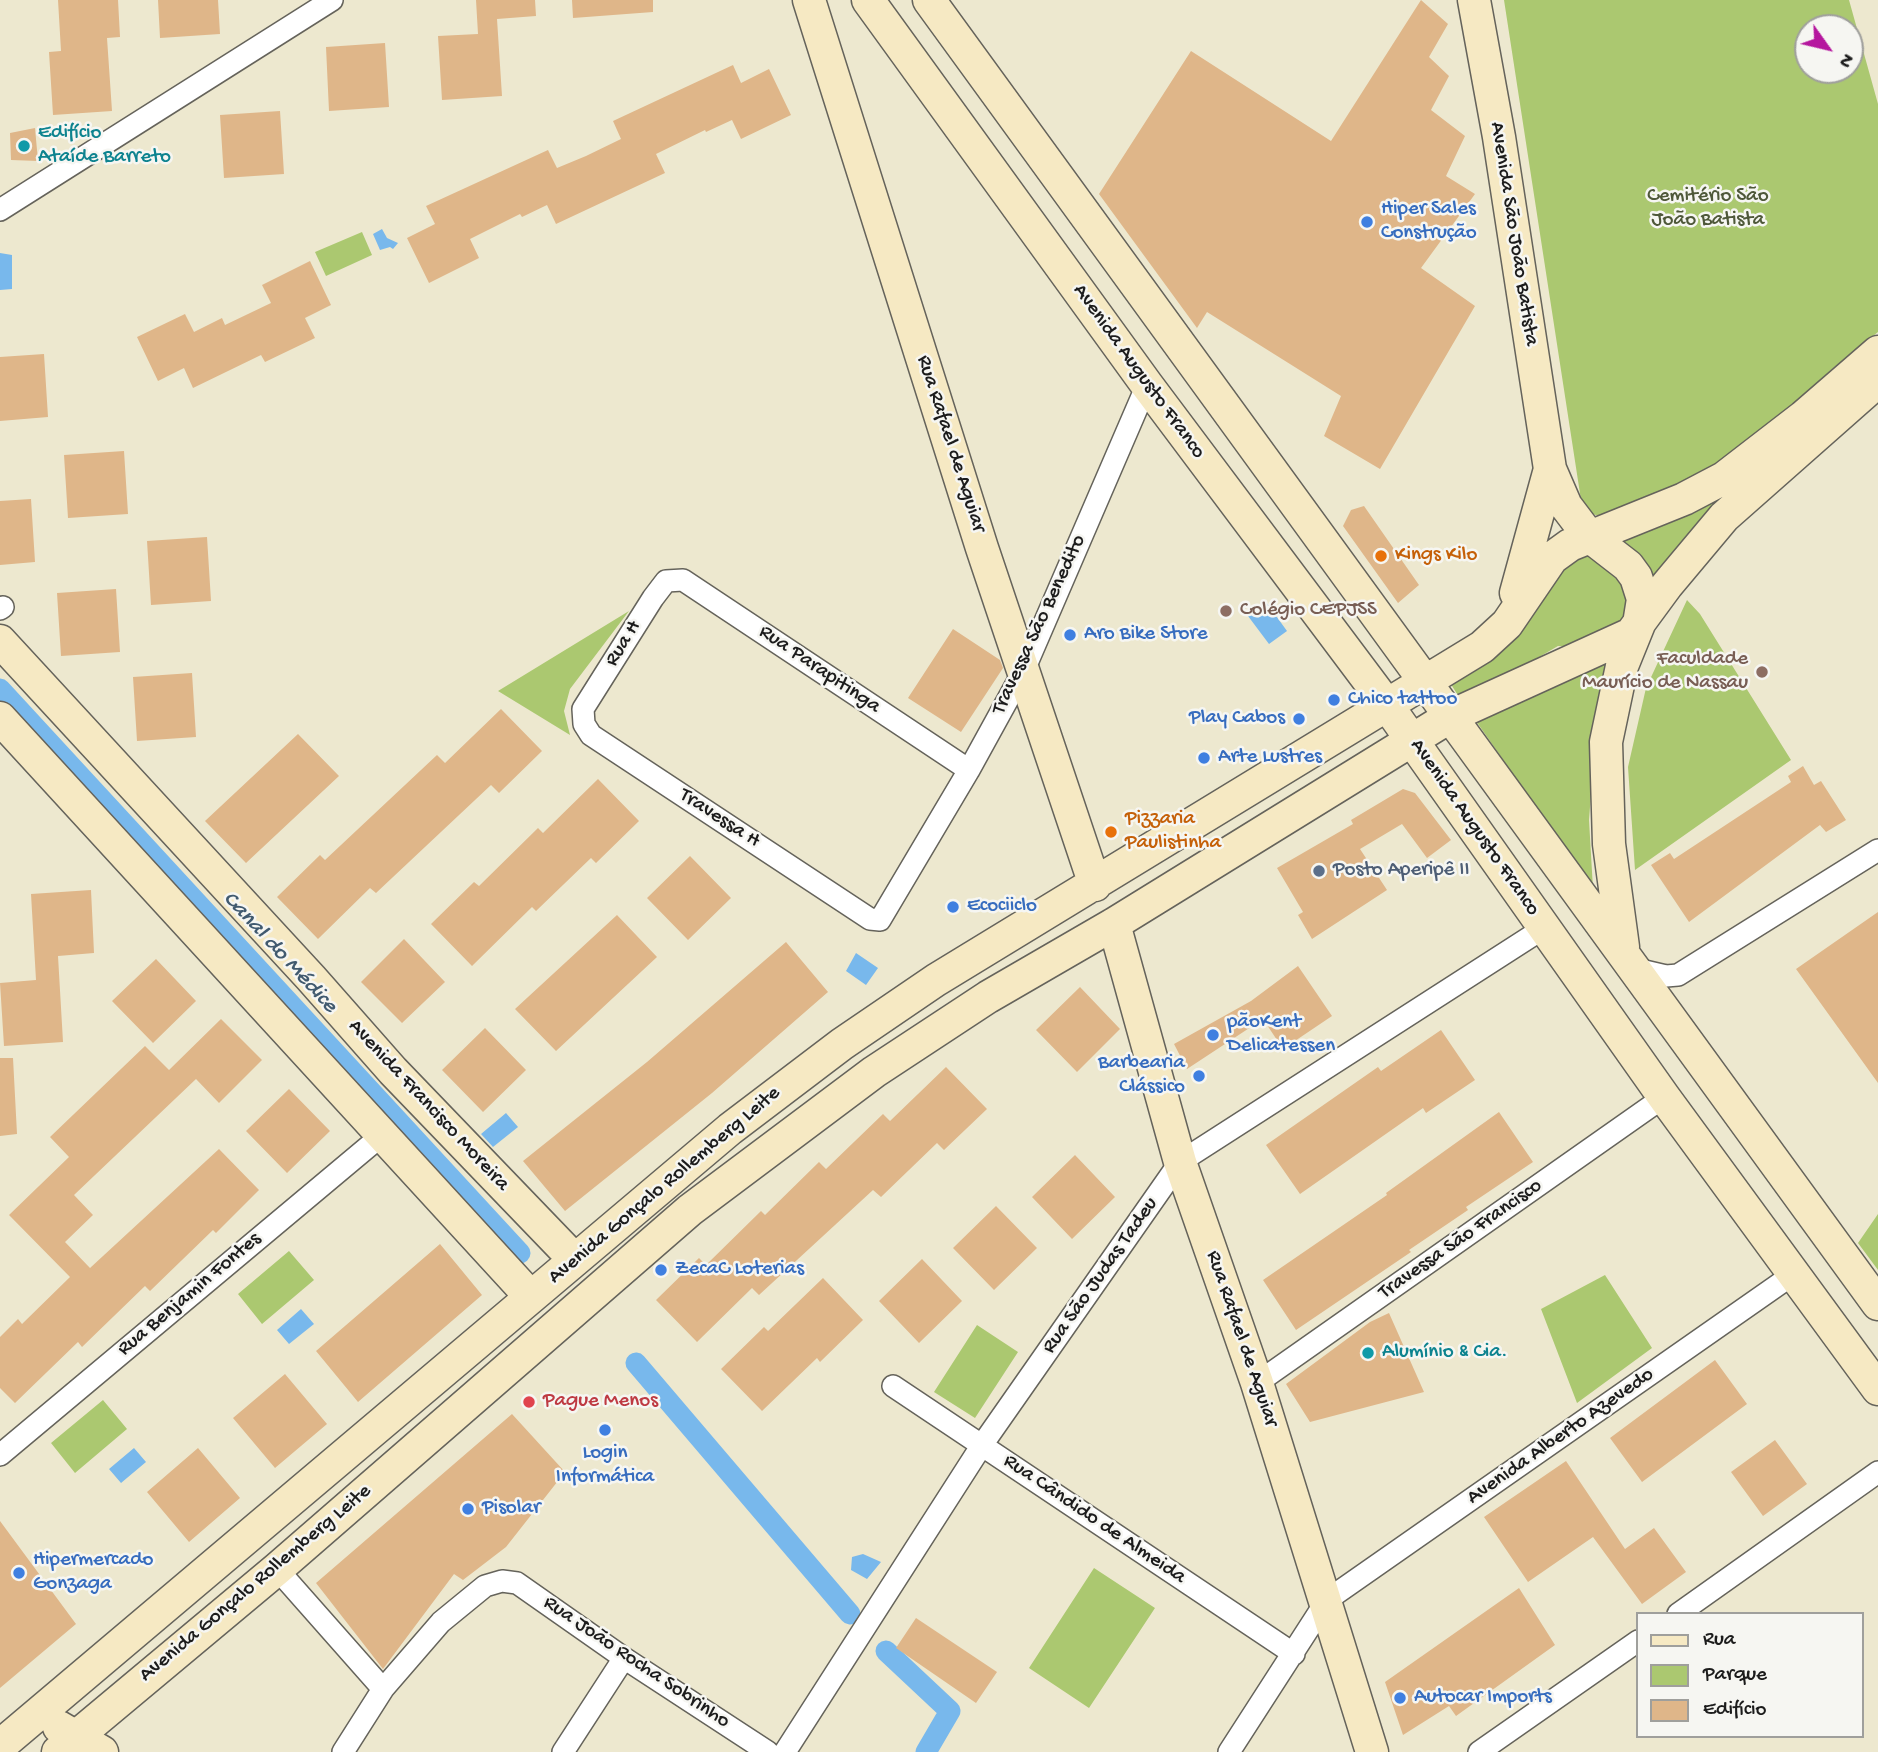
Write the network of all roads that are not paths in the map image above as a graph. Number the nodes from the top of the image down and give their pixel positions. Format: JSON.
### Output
{"nodes":[{"id":1,"x":332,"y":0,"type":"edge"},
{"id":2,"x":809,"y":0,"type":"edge"},
{"id":3,"x":868,"y":0,"type":"edge"},
{"id":4,"x":929,"y":0,"type":"edge"},
{"id":5,"x":1474,"y":0,"type":"edge"},
{"id":6,"x":0,"y":210,"type":"edge"},
{"id":7,"x":1878,"y":352,"type":"edge"},
{"id":8,"x":1878,"y":381,"type":"edge"},
{"id":9,"x":1147,"y":385,"type":"junction"},
{"id":10,"x":1550,"y":469,"type":"junction"},
{"id":11,"x":1588,"y":535,"type":"junction"},
{"id":12,"x":666,"y":581,"type":"joint"},
{"id":13,"x":1507,"y":624,"type":"junction"},
{"id":14,"x":1639,"y":624,"type":"junction"},
{"id":15,"x":0,"y":641,"type":"edge"},
{"id":16,"x":1024,"y":670,"type":"junction"},
{"id":17,"x":1425,"y":681,"type":"junction"},
{"id":18,"x":1387,"y":705,"type":"junction"},
{"id":19,"x":583,"y":709,"type":"joint"},
{"id":20,"x":1451,"y":716,"type":"junction"},
{"id":21,"x":0,"y":718,"type":"edge"},
{"id":22,"x":1412,"y":739,"type":"junction"},
{"id":23,"x":969,"y":770,"type":"junction"},
{"id":24,"x":1878,"y":850,"type":"edge"},
{"id":25,"x":1095,"y":886,"type":"junction"},
{"id":26,"x":870,"y":919,"type":"joint"},
{"id":27,"x":1114,"y":924,"type":"junction"},
{"id":28,"x":1544,"y":928,"type":"junction"},
{"id":29,"x":1630,"y":960,"type":"junction"},
{"id":30,"x":1664,"y":1097,"type":"junction"},
{"id":31,"x":730,"y":1129,"type":"junction"},
{"id":32,"x":381,"y":1136,"type":"junction"},
{"id":33,"x":1180,"y":1163,"type":"junction"},
{"id":34,"x":691,"y":1210,"type":"junction"},
{"id":35,"x":574,"y":1259,"type":"junction"},
{"id":36,"x":1795,"y":1273,"type":"junction"},
{"id":37,"x":531,"y":1297,"type":"junction"},
{"id":38,"x":1878,"y":1304,"type":"edge"},
{"id":39,"x":1257,"y":1383,"type":"junction"},
{"id":40,"x":893,"y":1386,"type":"dead end"},
{"id":41,"x":1878,"y":1389,"type":"edge"},
{"id":42,"x":982,"y":1446,"type":"junction"},
{"id":43,"x":0,"y":1455,"type":"edge"},
{"id":44,"x":1878,"y":1472,"type":"edge"},
{"id":45,"x":277,"y":1569,"type":"junction"},
{"id":46,"x":1327,"y":1600,"type":"junction"},
{"id":47,"x":1681,"y":1612,"type":"edge"},
{"id":48,"x":1636,"y":1643,"type":"edge"},
{"id":49,"x":1294,"y":1654,"type":"junction"},
{"id":50,"x":624,"y":1658,"type":"junction"},
{"id":51,"x":383,"y":1689,"type":"junction"},
{"id":52,"x":36,"y":1715,"type":"junction"},
{"id":53,"x":0,"y":1746,"type":"edge"},
{"id":54,"x":78,"y":1746,"type":"edge"},
{"id":55,"x":343,"y":1752,"type":"edge"},
{"id":56,"x":563,"y":1752,"type":"edge"},
{"id":57,"x":768,"y":1752,"type":"edge"},
{"id":58,"x":785,"y":1752,"type":"edge"},
{"id":59,"x":1229,"y":1752,"type":"edge"},
{"id":60,"x":1372,"y":1752,"type":"edge"},
{"id":61,"x":1479,"y":1752,"type":"edge"}],
"edges":[{"from":1,"to":6,"type":"street"},
{"from":2,"to":16,"type":"main road","name":"Rua Rafael de Aguiar"},
{"from":3,"to":9,"type":"main road","name":"Avenida Augusto Franco"},
{"from":4,"to":17,"type":"main road"},
{"from":5,"to":10,"type":"main road","name":"Avenida São João Batista"},
{"from":7,"to":11,"type":"main road","name":"Avenida Gonçalo Rollemberg Leite"},
{"from":8,"to":14,"type":"main road"},
{"from":9,"to":16,"type":"street","name":"Travessa São Benedito"},
{"from":9,"to":18,"type":"main road","name":"Avenida Augusto Franco"},
{"from":10,"to":11,"type":"main road"},
{"from":10,"to":13,"type":"main road"},
{"from":11,"to":13,"type":"main road","name":"Avenida Gonçalo Rollemberg Leite"},
{"from":11,"to":14,"type":"main road"},
{"from":12,"to":19,"type":"street","name":"Rua H"},
{"from":12,"to":23,"type":"street","name":"Rua Parapitinga"},
{"from":13,"to":17,"type":"main road","name":"Avenida Gonçalo Rollemberg Leite"},
{"from":14,"to":20,"type":"main road","name":"Avenida Gonçalo Rollemberg Leite"},
{"from":14,"to":29,"type":"main road"},
{"from":15,"to":35,"type":"main road","name":"Avenida Francisco Moreira"},
{"from":16,"to":23,"type":"street","name":"Travessa São Benedito"},
{"from":16,"to":25,"type":"main road","name":"Rua Rafael de Aguiar"},
{"from":17,"to":18,"type":"main road","name":"Avenida Gonçalo Rollemberg Leite"},
{"from":17,"to":20,"type":"main road"},
{"from":18,"to":22,"type":"main road","name":"Avenida Augusto Franco"},
{"from":18,"to":25,"type":"main road","name":"Avenida Gonçalo Rollemberg Leite"},
{"from":19,"to":26,"type":"street","name":"Travessa H"},
{"from":20,"to":22,"type":"main road","name":"Avenida Gonçalo Rollemberg Leite"},
{"from":20,"to":29,"type":"main road"},
{"from":21,"to":32,"type":"main road"},
{"from":22,"to":27,"type":"main road","name":"Avenida Gonçalo Rollemberg Leite"},
{"from":22,"to":28,"type":"main road","name":"Avenida Augusto Franco"},
{"from":23,"to":26,"type":"street","name":"Travessa São Benedito"},
{"from":24,"to":29,"type":"street"},
{"from":25,"to":31,"type":"main road","name":"Avenida Gonçalo Rollemberg Leite"},
{"from":27,"to":33,"type":"main road","name":"Rua Rafael de Aguiar"},
{"from":27,"to":34,"type":"main road","name":"Avenida Gonçalo Rollemberg Leite"},
{"from":28,"to":30,"type":"main road","name":"Avenida Augusto Franco"},
{"from":28,"to":33,"type":"street","name":"Rua São Judas Tadeu"},
{"from":29,"to":38,"type":"main road"},
{"from":30,"to":36,"type":"main road","name":"Avenida Augusto Franco"},
{"from":30,"to":39,"type":"street","name":"Travessa São Francisco"},
{"from":31,"to":34,"type":"main road"},
{"from":31,"to":35,"type":"main road","name":"Avenida Gonçalo Rollemberg Leite"},
{"from":32,"to":37,"type":"main road"},
{"from":32,"to":43,"type":"street","name":"Rua Benjamin Fontes"},
{"from":33,"to":39,"type":"main road","name":"Rua Rafael de Aguiar"},
{"from":33,"to":42,"type":"street","name":"Rua São Judas Tadeu"},
{"from":34,"to":45,"type":"main road","name":"Avenida Gonçalo Rollemberg Leite"},
{"from":35,"to":37,"type":"main road","name":"Avenida Gonçalo Rollemberg Leite"},
{"from":36,"to":41,"type":"main road","name":"Avenida Augusto Franco"},
{"from":36,"to":46,"type":"street","name":"Avenida Alberto Azevedo"},
{"from":37,"to":52,"type":"main road","name":"Avenida Gonçalo Rollemberg Leite"},
{"from":39,"to":46,"type":"main road","name":"Rua Rafael de Aguiar"},
{"from":40,"to":42,"type":"street","name":"Rua Cândido de Almeida"},
{"from":42,"to":49,"type":"street","name":"Rua Cândido de Almeida"},
{"from":42,"to":58,"type":"street","name":"Rua São Judas Tadeu"},
{"from":44,"to":47,"type":"street"},
{"from":45,"to":51,"type":"street"},
{"from":45,"to":54,"type":"main road","name":"Avenida Gonçalo Rollemberg Leite"},
{"from":46,"to":49,"type":"street"},
{"from":46,"to":60,"type":"main road","name":"Rua Rafael de Aguiar"},
{"from":48,"to":61,"type":"street"},
{"from":49,"to":59,"type":"street"},
{"from":50,"to":51,"type":"street","name":"Rua João Rocha Sobrinho"},
{"from":50,"to":56,"type":"street"},
{"from":50,"to":57,"type":"street","name":"Rua João Rocha Sobrinho"},
{"from":51,"to":55,"type":"street"},
{"from":52,"to":53,"type":"main road","name":"Avenida Gonçalo Rollemberg Leite"},
{"from":52,"to":54,"type":"main road"}]}
